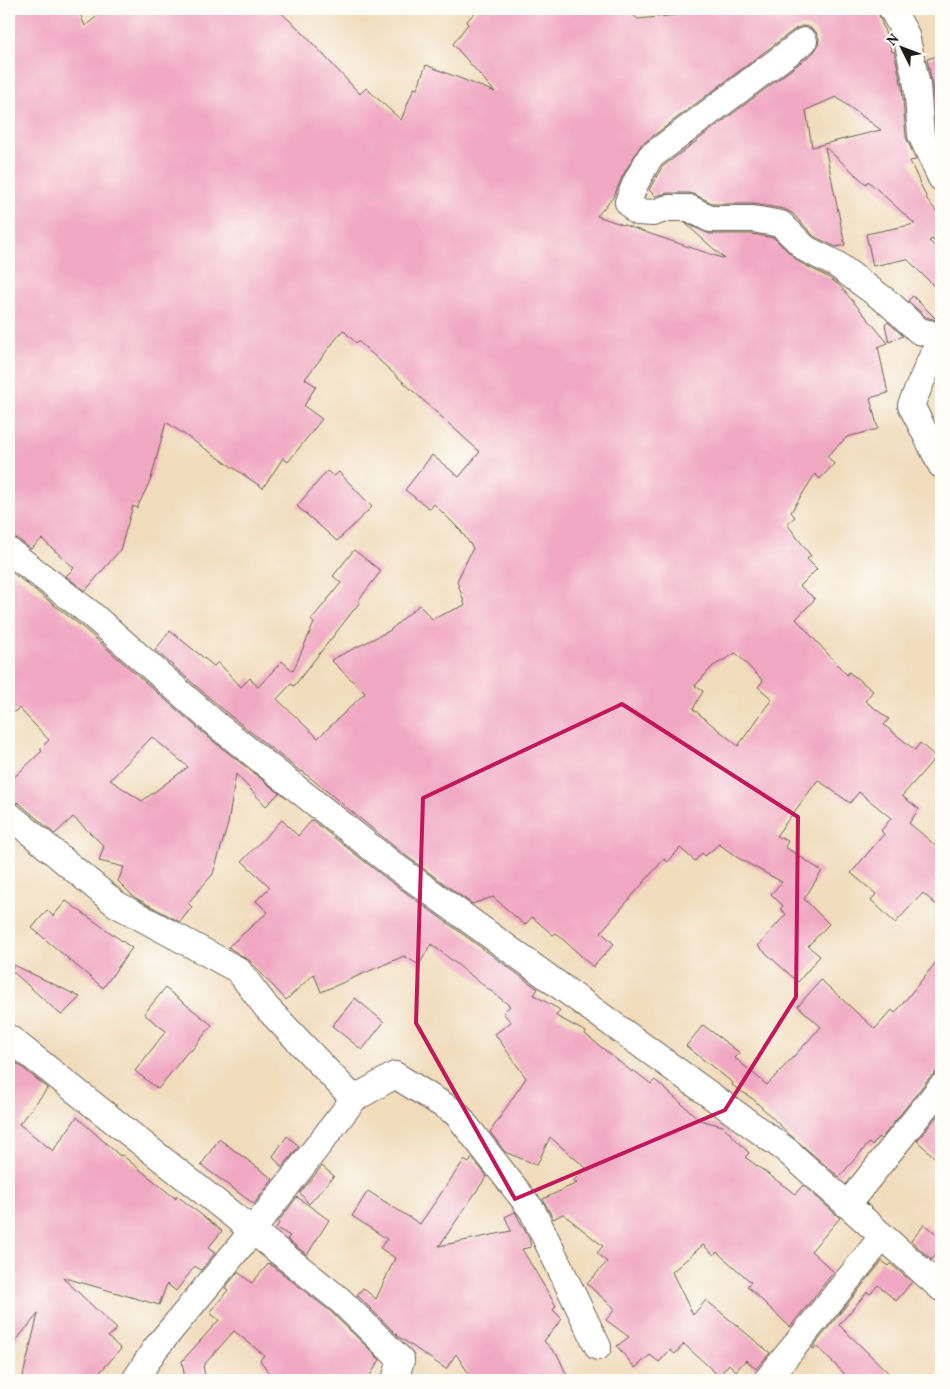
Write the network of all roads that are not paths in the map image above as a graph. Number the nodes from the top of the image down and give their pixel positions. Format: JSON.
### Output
{"nodes":[{"id":1,"x":892,"y":9,"type":"edge"},
{"id":2,"x":804,"y":41,"type":"dead end"},
{"id":3,"x":941,"y":178,"type":"edge"},
{"id":4,"x":941,"y":336,"type":"edge"},
{"id":5,"x":941,"y":465,"type":"edge"},
{"id":6,"x":9,"y":551,"type":"edge"},
{"id":7,"x":9,"y":815,"type":"edge"},
{"id":8,"x":9,"y":1038,"type":"edge"},
{"id":9,"x":941,"y":1087,"type":"edge"},
{"id":10,"x":354,"y":1099,"type":"junction"},
{"id":11,"x":847,"y":1205,"type":"junction"},
{"id":12,"x":252,"y":1230,"type":"junction"},
{"id":13,"x":883,"y":1236,"type":"junction"},
{"id":14,"x":941,"y":1288,"type":"edge"},
{"id":15,"x":598,"y":1347,"type":"dead end"},
{"id":16,"x":138,"y":1379,"type":"edge"},
{"id":17,"x":395,"y":1380,"type":"edge"},
{"id":18,"x":767,"y":1380,"type":"edge"}],
"edges":[{"from":1,"to":3,"type":"street"},
{"from":2,"to":4,"type":"street"},
{"from":4,"to":5,"type":"street"},
{"from":6,"to":11,"type":"street"},
{"from":7,"to":10,"type":"street"},
{"from":8,"to":12,"type":"street"},
{"from":9,"to":11,"type":"street"},
{"from":10,"to":12,"type":"street"},
{"from":10,"to":15,"type":"street"},
{"from":11,"to":13,"type":"street"},
{"from":12,"to":16,"type":"street"},
{"from":12,"to":17,"type":"street"},
{"from":13,"to":14,"type":"street"},
{"from":13,"to":18,"type":"street"}]}
